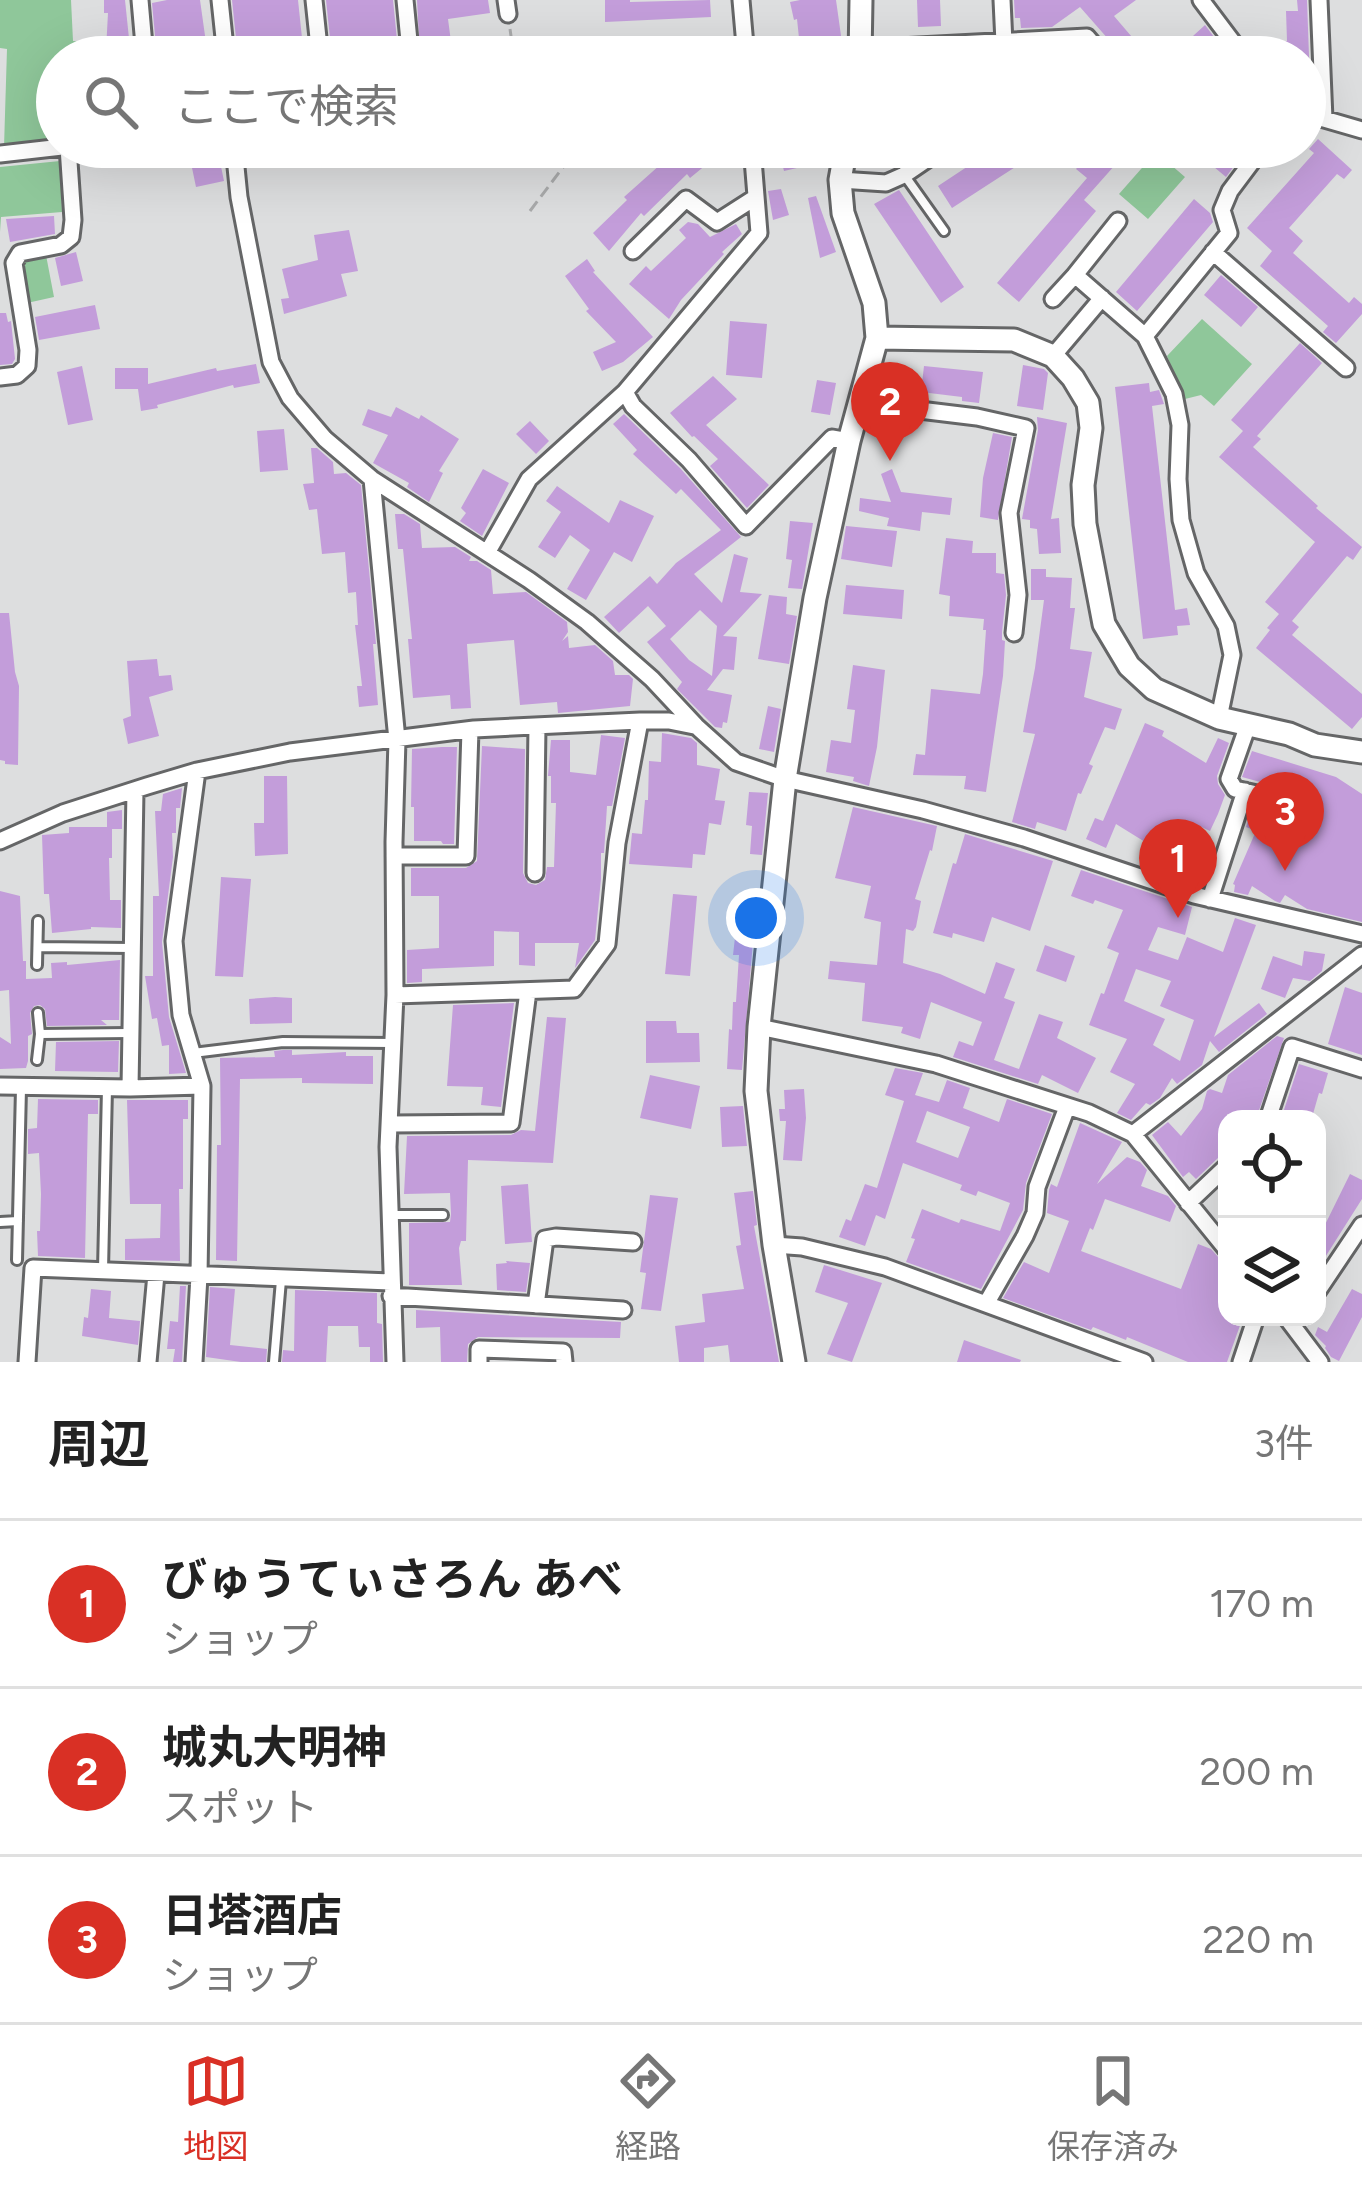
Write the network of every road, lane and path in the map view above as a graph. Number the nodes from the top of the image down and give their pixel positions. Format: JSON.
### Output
{"nodes":[{"id":1,"x":140,"y":0,"type":"edge"},
{"id":2,"x":220,"y":0,"type":"edge"},
{"id":3,"x":314,"y":0,"type":"edge"},
{"id":4,"x":405,"y":0,"type":"edge"},
{"id":5,"x":741,"y":0,"type":"edge"},
{"id":6,"x":861,"y":0,"type":"edge"},
{"id":7,"x":1002,"y":0,"type":"edge"},
{"id":8,"x":1201,"y":0,"type":"edge"},
{"id":9,"x":1318,"y":0,"type":"edge"},
{"id":10,"x":144,"y":36,"type":"edge"},
{"id":11,"x":224,"y":36,"type":"edge"},
{"id":12,"x":318,"y":36,"type":"edge"},
{"id":13,"x":409,"y":36,"type":"edge"},
{"id":14,"x":744,"y":36,"type":"edge"},
{"id":15,"x":861,"y":36,"type":"edge"},
{"id":16,"x":1004,"y":36,"type":"edge"},
{"id":17,"x":1228,"y":36,"type":"edge"},
{"id":18,"x":1320,"y":36,"type":"edge"},
{"id":19,"x":1326,"y":120,"type":"edge"},
{"id":20,"x":1362,"y":130,"type":"edge"},
{"id":21,"x":36,"y":150,"type":"edge"},
{"id":22,"x":0,"y":154,"type":"edge"},
{"id":23,"x":67,"y":168,"type":"edge"},
{"id":24,"x":236,"y":168,"type":"edge"},
{"id":25,"x":562,"y":168,"type":"edge"},
{"id":26,"x":754,"y":168,"type":"edge"},
{"id":27,"x":842,"y":168,"type":"edge"},
{"id":28,"x":914,"y":168,"type":"edge"},
{"id":29,"x":1247,"y":168,"type":"edge"},
{"id":30,"x":904,"y":175,"type":"junction"},
{"id":31,"x":840,"y":181,"type":"junction"},
{"id":32,"x":756,"y":197,"type":"junction"},
{"id":33,"x":530,"y":211,"type":"dead end"},
{"id":34,"x":1118,"y":221,"type":"dead end"},
{"id":35,"x":944,"y":231,"type":"dead end"},
{"id":36,"x":633,"y":251,"type":"dead end"},
{"id":37,"x":1214,"y":252,"type":"junction"},
{"id":38,"x":1076,"y":275,"type":"junction"},
{"id":39,"x":1102,"y":298,"type":"junction"},
{"id":40,"x":1053,"y":299,"type":"dead end"},
{"id":41,"x":1145,"y":336,"type":"junction"},
{"id":42,"x":877,"y":338,"type":"junction"},
{"id":43,"x":1053,"y":356,"type":"junction"},
{"id":44,"x":1346,"y":368,"type":"dead end"},
{"id":45,"x":0,"y":377,"type":"edge"},
{"id":46,"x":626,"y":392,"type":"junction"},
{"id":47,"x":862,"y":403,"type":"junction"},
{"id":48,"x":849,"y":441,"type":"junction"},
{"id":49,"x":372,"y":479,"type":"junction"},
{"id":50,"x":488,"y":553,"type":"junction"},
{"id":51,"x":1014,"y":633,"type":"dead end"},
{"id":52,"x":1219,"y":718,"type":"junction"},
{"id":53,"x":640,"y":721,"type":"junction"},
{"id":54,"x":1248,"y":725,"type":"junction"},
{"id":55,"x":537,"y":726,"type":"junction"},
{"id":56,"x":696,"y":726,"type":"junction"},
{"id":57,"x":470,"y":730,"type":"junction"},
{"id":58,"x":397,"y":740,"type":"junction"},
{"id":59,"x":1362,"y":752,"type":"edge"},
{"id":60,"x":197,"y":771,"type":"junction"},
{"id":61,"x":785,"y":779,"type":"junction"},
{"id":62,"x":135,"y":790,"type":"junction"},
{"id":63,"x":1245,"y":791,"type":"junction"},
{"id":64,"x":1278,"y":799,"type":"dead end"},
{"id":65,"x":0,"y":841,"type":"edge"},
{"id":66,"x":394,"y":856,"type":"junction"},
{"id":67,"x":535,"y":873,"type":"dead end"},
{"id":68,"x":1210,"y":899,"type":"junction"},
{"id":69,"x":38,"y":921,"type":"dead end"},
{"id":70,"x":1362,"y":934,"type":"edge"},
{"id":71,"x":39,"y":947,"type":"junction"},
{"id":72,"x":132,"y":948,"type":"junction"},
{"id":73,"x":1362,"y":955,"type":"edge"},
{"id":74,"x":38,"y":965,"type":"dead end"},
{"id":75,"x":528,"y":991,"type":"junction"},
{"id":76,"x":395,"y":994,"type":"junction"},
{"id":77,"x":38,"y":1013,"type":"dead end"},
{"id":78,"x":759,"y":1027,"type":"junction"},
{"id":79,"x":131,"y":1033,"type":"junction"},
{"id":80,"x":40,"y":1034,"type":"junction"},
{"id":81,"x":394,"y":1043,"type":"junction"},
{"id":82,"x":193,"y":1053,"type":"junction"},
{"id":83,"x":38,"y":1060,"type":"dead end"},
{"id":84,"x":1362,"y":1069,"type":"edge"},
{"id":85,"x":0,"y":1086,"type":"edge"},
{"id":86,"x":202,"y":1086,"type":"junction"},
{"id":87,"x":21,"y":1087,"type":"junction"},
{"id":88,"x":107,"y":1088,"type":"junction"},
{"id":89,"x":130,"y":1088,"type":"junction"},
{"id":90,"x":1067,"y":1107,"type":"junction"},
{"id":91,"x":1271,"y":1110,"type":"edge"},
{"id":92,"x":391,"y":1124,"type":"junction"},
{"id":93,"x":1133,"y":1134,"type":"junction"},
{"id":94,"x":1218,"y":1175,"type":"edge"},
{"id":95,"x":1188,"y":1204,"type":"junction"},
{"id":96,"x":389,"y":1215,"type":"junction"},
{"id":97,"x":443,"y":1215,"type":"dead end"},
{"id":98,"x":18,"y":1221,"type":"junction"},
{"id":99,"x":0,"y":1222,"type":"edge"},
{"id":100,"x":1362,"y":1225,"type":"edge"},
{"id":101,"x":1218,"y":1239,"type":"edge"},
{"id":102,"x":634,"y":1242,"type":"dead end"},
{"id":103,"x":774,"y":1245,"type":"junction"},
{"id":104,"x":17,"y":1259,"type":"dead end"},
{"id":105,"x":103,"y":1271,"type":"junction"},
{"id":106,"x":156,"y":1274,"type":"junction"},
{"id":107,"x":199,"y":1276,"type":"junction"},
{"id":108,"x":281,"y":1279,"type":"junction"},
{"id":109,"x":1326,"y":1279,"type":"edge"},
{"id":110,"x":391,"y":1289,"type":"junction"},
{"id":111,"x":986,"y":1304,"type":"junction"},
{"id":112,"x":536,"y":1305,"type":"junction"},
{"id":113,"x":623,"y":1310,"type":"dead end"},
{"id":114,"x":1253,"y":1326,"type":"edge"},
{"id":115,"x":1298,"y":1326,"type":"edge"},
{"id":116,"x":27,"y":1362,"type":"edge"},
{"id":117,"x":148,"y":1362,"type":"edge"},
{"id":118,"x":194,"y":1362,"type":"edge"},
{"id":119,"x":274,"y":1362,"type":"edge"},
{"id":120,"x":395,"y":1362,"type":"edge"},
{"id":121,"x":479,"y":1362,"type":"edge"},
{"id":122,"x":564,"y":1362,"type":"edge"},
{"id":123,"x":794,"y":1362,"type":"edge"},
{"id":124,"x":1144,"y":1362,"type":"edge"},
{"id":125,"x":1241,"y":1362,"type":"edge"},
{"id":126,"x":1320,"y":1362,"type":"edge"}],
"edges":[{"from":1,"to":10,"type":"street"},
{"from":2,"to":11,"type":"street"},
{"from":3,"to":12,"type":"street"},
{"from":4,"to":13,"type":"street"},
{"from":5,"to":14,"type":"street"},
{"from":6,"to":15,"type":"street"},
{"from":7,"to":16,"type":"street"},
{"from":8,"to":17,"type":"street"},
{"from":9,"to":18,"type":"street"},
{"from":19,"to":20,"type":"street"},
{"from":21,"to":22,"type":"street"},
{"from":23,"to":45,"type":"street"},
{"from":24,"to":49,"type":"street"},
{"from":25,"to":33,"type":"path"},
{"from":26,"to":32,"type":"street"},
{"from":27,"to":31,"type":"street"},
{"from":28,"to":30,"type":"street"},
{"from":29,"to":37,"type":"street"},
{"from":30,"to":31,"type":"street"},
{"from":30,"to":35,"type":"lane"},
{"from":31,"to":42,"type":"street"},
{"from":32,"to":36,"type":"street"},
{"from":32,"to":46,"type":"street"},
{"from":34,"to":38,"type":"street"},
{"from":37,"to":41,"type":"street"},
{"from":37,"to":44,"type":"street"},
{"from":38,"to":39,"type":"street"},
{"from":38,"to":40,"type":"street"},
{"from":39,"to":41,"type":"street"},
{"from":39,"to":43,"type":"street"},
{"from":41,"to":52,"type":"street"},
{"from":42,"to":43,"type":"street"},
{"from":42,"to":47,"type":"street"},
{"from":43,"to":52,"type":"street"},
{"from":46,"to":48,"type":"street"},
{"from":46,"to":50,"type":"street"},
{"from":47,"to":48,"type":"street"},
{"from":47,"to":51,"type":"street"},
{"from":48,"to":61,"type":"street"},
{"from":49,"to":50,"type":"street"},
{"from":49,"to":58,"type":"street"},
{"from":50,"to":56,"type":"street"},
{"from":52,"to":54,"type":"street"},
{"from":53,"to":55,"type":"street"},
{"from":53,"to":56,"type":"street"},
{"from":53,"to":75,"type":"street"},
{"from":54,"to":59,"type":"street"},
{"from":54,"to":63,"type":"street"},
{"from":55,"to":57,"type":"street"},
{"from":55,"to":67,"type":"street"},
{"from":56,"to":61,"type":"street"},
{"from":57,"to":58,"type":"street"},
{"from":57,"to":66,"type":"street"},
{"from":58,"to":60,"type":"street"},
{"from":58,"to":66,"type":"street"},
{"from":60,"to":62,"type":"street"},
{"from":60,"to":82,"type":"street"},
{"from":61,"to":68,"type":"street"},
{"from":61,"to":78,"type":"street"},
{"from":62,"to":65,"type":"street"},
{"from":62,"to":72,"type":"street"},
{"from":63,"to":64,"type":"street"},
{"from":63,"to":68,"type":"street"},
{"from":66,"to":76,"type":"street"},
{"from":68,"to":70,"type":"street"},
{"from":69,"to":71,"type":"lane"},
{"from":71,"to":72,"type":"lane"},
{"from":71,"to":74,"type":"lane"},
{"from":72,"to":79,"type":"street"},
{"from":73,"to":93,"type":"street"},
{"from":75,"to":76,"type":"street"},
{"from":75,"to":92,"type":"street"},
{"from":76,"to":81,"type":"street"},
{"from":77,"to":80,"type":"lane"},
{"from":78,"to":90,"type":"street"},
{"from":78,"to":103,"type":"street"},
{"from":79,"to":80,"type":"lane"},
{"from":79,"to":89,"type":"street"},
{"from":80,"to":83,"type":"lane"},
{"from":81,"to":82,"type":"lane"},
{"from":81,"to":92,"type":"street"},
{"from":82,"to":86,"type":"street"},
{"from":84,"to":91,"type":"street"},
{"from":85,"to":87,"type":"street"},
{"from":86,"to":89,"type":"street"},
{"from":86,"to":107,"type":"street"},
{"from":87,"to":88,"type":"street"},
{"from":87,"to":98,"type":"lane"},
{"from":88,"to":89,"type":"street"},
{"from":88,"to":105,"type":"lane"},
{"from":90,"to":93,"type":"street"},
{"from":90,"to":111,"type":"street"},
{"from":92,"to":96,"type":"street"},
{"from":93,"to":95,"type":"street"},
{"from":94,"to":95,"type":"street"},
{"from":95,"to":101,"type":"street"},
{"from":96,"to":97,"type":"lane"},
{"from":96,"to":110,"type":"street"},
{"from":98,"to":99,"type":"lane"},
{"from":98,"to":104,"type":"lane"},
{"from":100,"to":109,"type":"street"},
{"from":102,"to":112,"type":"street"},
{"from":103,"to":111,"type":"street"},
{"from":103,"to":123,"type":"street"},
{"from":105,"to":106,"type":"street"},
{"from":105,"to":116,"type":"street"},
{"from":106,"to":107,"type":"street"},
{"from":106,"to":117,"type":"street"},
{"from":107,"to":108,"type":"street"},
{"from":107,"to":118,"type":"street"},
{"from":108,"to":110,"type":"street"},
{"from":108,"to":119,"type":"lane"},
{"from":110,"to":112,"type":"street"},
{"from":110,"to":120,"type":"street"},
{"from":111,"to":124,"type":"street"},
{"from":112,"to":113,"type":"street"},
{"from":114,"to":125,"type":"street"},
{"from":115,"to":126,"type":"street"},
{"from":121,"to":122,"type":"street"}]}
